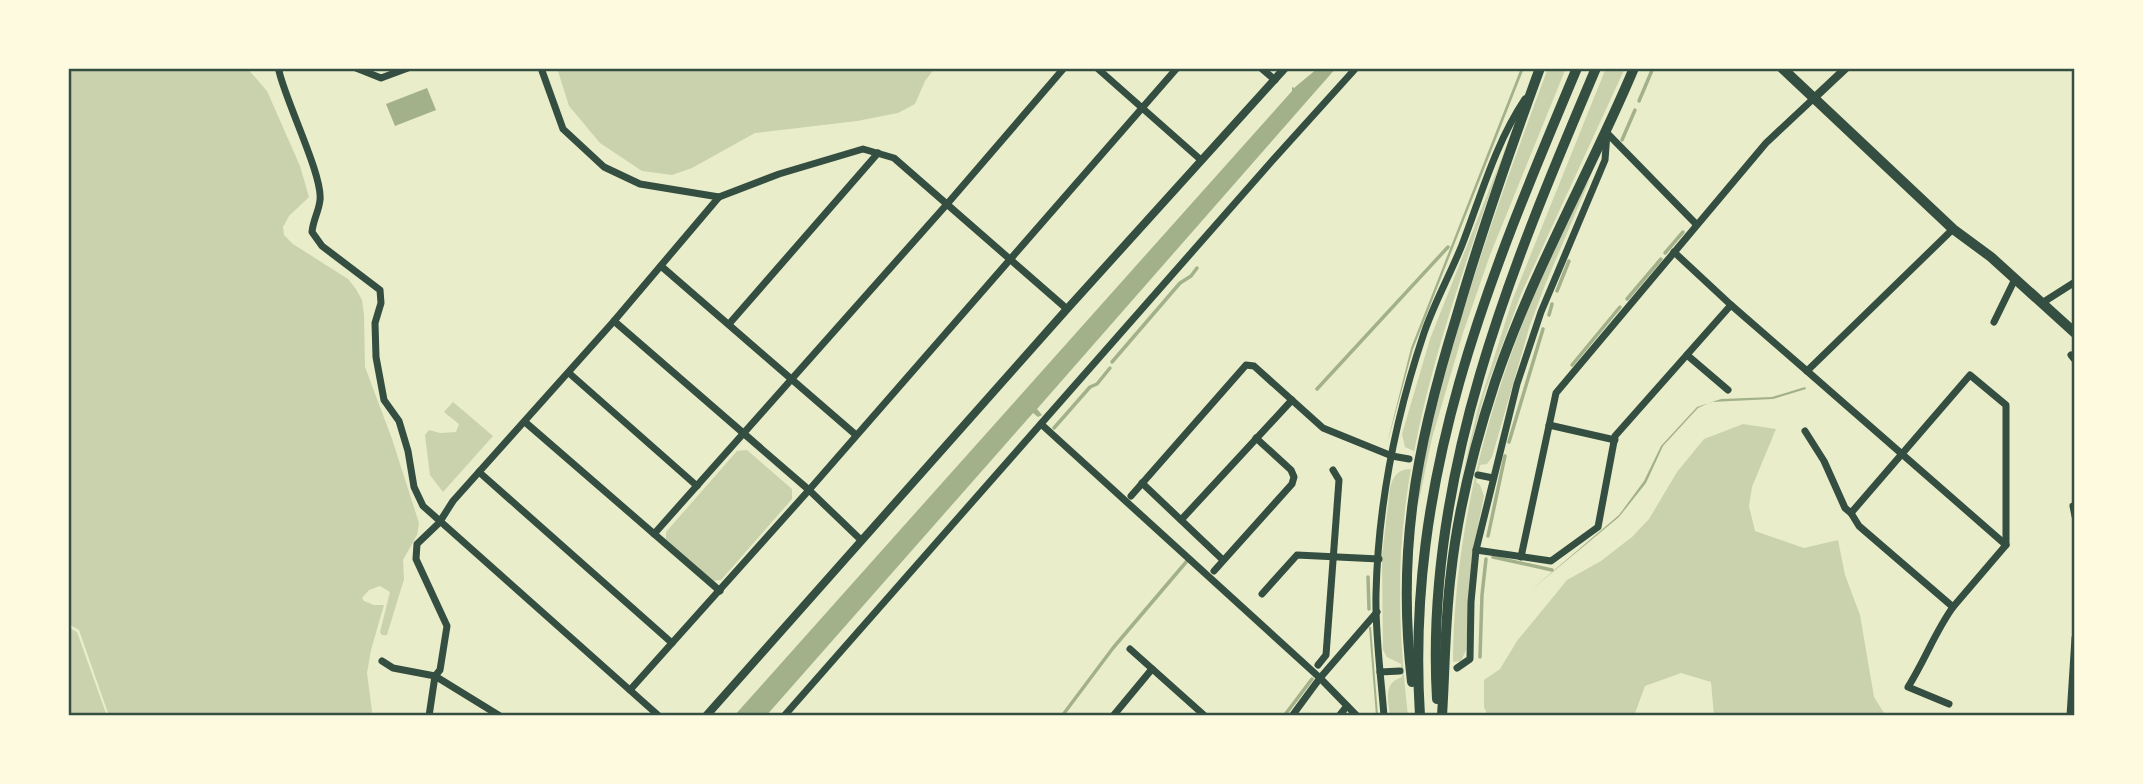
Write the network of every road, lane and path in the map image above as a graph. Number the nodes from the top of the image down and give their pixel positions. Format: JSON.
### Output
{"nodes":[{"id":1,"x":281,"y":68,"type":"edge"},
{"id":2,"x":356,"y":68,"type":"edge"},
{"id":3,"x":408,"y":68,"type":"edge"},
{"id":4,"x":541,"y":68,"type":"edge"},
{"id":5,"x":1064,"y":68,"type":"edge"},
{"id":6,"x":1097,"y":68,"type":"edge"},
{"id":7,"x":1177,"y":68,"type":"edge"},
{"id":8,"x":1261,"y":68,"type":"edge"},
{"id":9,"x":1285,"y":68,"type":"edge"},
{"id":10,"x":1356,"y":68,"type":"edge"},
{"id":11,"x":1540,"y":68,"type":"edge"},
{"id":12,"x":1577,"y":68,"type":"edge"},
{"id":13,"x":1596,"y":68,"type":"edge"},
{"id":14,"x":1634,"y":68,"type":"edge"},
{"id":15,"x":1782,"y":68,"type":"edge"},
{"id":16,"x":1846,"y":68,"type":"edge"},
{"id":17,"x":1275,"y":80,"type":"junction"},
{"id":18,"x":1534,"y":86,"type":"junction"},
{"id":19,"x":1813,"y":99,"type":"junction"},
{"id":20,"x":1143,"y":107,"type":"junction"},
{"id":21,"x":1607,"y":133,"type":"junction"},
{"id":22,"x":878,"y":153,"type":"junction"},
{"id":23,"x":1201,"y":160,"type":"junction"},
{"id":24,"x":719,"y":197,"type":"junction"},
{"id":25,"x":948,"y":203,"type":"junction"},
{"id":26,"x":1696,"y":224,"type":"junction"},
{"id":27,"x":1953,"y":229,"type":"junction"},
{"id":28,"x":1674,"y":252,"type":"junction"},
{"id":29,"x":1010,"y":258,"type":"junction"},
{"id":30,"x":661,"y":266,"type":"junction"},
{"id":31,"x":2015,"y":279,"type":"junction"},
{"id":32,"x":2075,"y":282,"type":"edge"},
{"id":33,"x":2042,"y":303,"type":"junction"},
{"id":34,"x":1731,"y":305,"type":"junction"},
{"id":35,"x":1067,"y":309,"type":"junction"},
{"id":36,"x":614,"y":321,"type":"junction"},
{"id":37,"x":1994,"y":322,"type":"dead end"},
{"id":38,"x":729,"y":324,"type":"junction"},
{"id":39,"x":2075,"y":333,"type":"edge"},
{"id":40,"x":1687,"y":355,"type":"junction"},
{"id":41,"x":1807,"y":371,"type":"junction"},
{"id":42,"x":569,"y":373,"type":"junction"},
{"id":43,"x":791,"y":380,"type":"junction"},
{"id":44,"x":1728,"y":390,"type":"dead end"},
{"id":45,"x":1292,"y":400,"type":"junction"},
{"id":46,"x":525,"y":422,"type":"junction"},
{"id":47,"x":1041,"y":424,"type":"junction"},
{"id":48,"x":1549,"y":425,"type":"junction"},
{"id":49,"x":1805,"y":431,"type":"dead end"},
{"id":50,"x":745,"y":433,"type":"junction"},
{"id":51,"x":856,"y":435,"type":"junction"},
{"id":52,"x":1256,"y":438,"type":"junction"},
{"id":53,"x":1615,"y":440,"type":"junction"},
{"id":54,"x":1901,"y":452,"type":"junction"},
{"id":55,"x":1392,"y":456,"type":"junction"},
{"id":56,"x":1409,"y":459,"type":"dead end"},
{"id":57,"x":1333,"y":470,"type":"dead end"},
{"id":58,"x":479,"y":472,"type":"junction"},
{"id":59,"x":1478,"y":475,"type":"dead end"},
{"id":60,"x":1493,"y":478,"type":"junction"},
{"id":61,"x":1143,"y":483,"type":"junction"},
{"id":62,"x":697,"y":486,"type":"junction"},
{"id":63,"x":809,"y":490,"type":"junction"},
{"id":64,"x":1131,"y":496,"type":"dead end"},
{"id":65,"x":2073,"y":506,"type":"edge"},
{"id":66,"x":1851,"y":513,"type":"junction"},
{"id":67,"x":2075,"y":516,"type":"edge"},
{"id":68,"x":1181,"y":520,"type":"junction"},
{"id":69,"x":439,"y":523,"type":"junction"},
{"id":70,"x":654,"y":534,"type":"junction"},
{"id":71,"x":861,"y":540,"type":"junction"},
{"id":72,"x":2006,"y":545,"type":"junction"},
{"id":73,"x":1476,"y":550,"type":"junction"},
{"id":74,"x":1334,"y":556,"type":"junction"},
{"id":75,"x":1521,"y":557,"type":"junction"},
{"id":76,"x":1378,"y":559,"type":"junction"},
{"id":77,"x":1223,"y":560,"type":"junction"},
{"id":78,"x":1214,"y":570,"type":"dead end"},
{"id":79,"x":720,"y":592,"type":"junction"},
{"id":80,"x":1262,"y":594,"type":"dead end"},
{"id":81,"x":1953,"y":607,"type":"junction"},
{"id":82,"x":1377,"y":612,"type":"junction"},
{"id":83,"x":2074,"y":638,"type":"edge"},
{"id":84,"x":672,"y":643,"type":"junction"},
{"id":85,"x":1130,"y":649,"type":"dead end"},
{"id":86,"x":382,"y":661,"type":"dead end"},
{"id":87,"x":1318,"y":665,"type":"dead end"},
{"id":88,"x":1457,"y":668,"type":"dead end"},
{"id":89,"x":1152,"y":669,"type":"junction"},
{"id":90,"x":1401,"y":671,"type":"dead end"},
{"id":91,"x":1380,"y":672,"type":"junction"},
{"id":92,"x":435,"y":676,"type":"junction"},
{"id":93,"x":1320,"y":678,"type":"junction"},
{"id":94,"x":630,"y":690,"type":"junction"},
{"id":95,"x":1949,"y":704,"type":"dead end"},
{"id":96,"x":1347,"y":706,"type":"junction"},
{"id":97,"x":429,"y":716,"type":"edge"},
{"id":98,"x":500,"y":716,"type":"edge"},
{"id":99,"x":659,"y":716,"type":"edge"},
{"id":100,"x":706,"y":716,"type":"edge"},
{"id":101,"x":783,"y":716,"type":"edge"},
{"id":102,"x":1113,"y":716,"type":"edge"},
{"id":103,"x":1205,"y":716,"type":"edge"},
{"id":104,"x":1292,"y":716,"type":"edge"},
{"id":105,"x":1339,"y":716,"type":"edge"},
{"id":106,"x":1357,"y":716,"type":"edge"},
{"id":107,"x":1384,"y":716,"type":"edge"},
{"id":108,"x":1418,"y":716,"type":"edge"},
{"id":109,"x":1440,"y":716,"type":"edge"},
{"id":110,"x":2070,"y":716,"type":"edge"}],
"edges":[{"from":1,"to":69,"type":"street"},
{"from":2,"to":3,"type":"street"},
{"from":4,"to":24,"type":"street"},
{"from":5,"to":25,"type":"street"},
{"from":6,"to":20,"type":"street"},
{"from":7,"to":20,"type":"street"},
{"from":8,"to":17,"type":"street"},
{"from":9,"to":17,"type":"street"},
{"from":10,"to":47,"type":"street"},
{"from":11,"to":18,"type":"highway"},
{"from":12,"to":108,"type":"highway"},
{"from":13,"to":109,"type":"highway"},
{"from":14,"to":21,"type":"highway"},
{"from":15,"to":19,"type":"main road"},
{"from":16,"to":19,"type":"street"},
{"from":17,"to":23,"type":"street"},
{"from":18,"to":55,"type":"street"},
{"from":18,"to":108,"type":"highway"},
{"from":19,"to":26,"type":"street"},
{"from":19,"to":27,"type":"main road"},
{"from":20,"to":23,"type":"street"},
{"from":20,"to":29,"type":"street"},
{"from":21,"to":26,"type":"street"},
{"from":21,"to":60,"type":"street"},
{"from":21,"to":109,"type":"highway"},
{"from":22,"to":24,"type":"street"},
{"from":22,"to":25,"type":"street"},
{"from":22,"to":38,"type":"street"},
{"from":23,"to":35,"type":"street"},
{"from":24,"to":30,"type":"street"},
{"from":25,"to":29,"type":"street"},
{"from":25,"to":43,"type":"street"},
{"from":26,"to":28,"type":"street"},
{"from":27,"to":31,"type":"main road"},
{"from":27,"to":41,"type":"street"},
{"from":28,"to":34,"type":"street"},
{"from":28,"to":48,"type":"street"},
{"from":29,"to":35,"type":"street"},
{"from":29,"to":51,"type":"street"},
{"from":30,"to":36,"type":"street"},
{"from":30,"to":38,"type":"street"},
{"from":31,"to":33,"type":"main road"},
{"from":31,"to":37,"type":"street"},
{"from":32,"to":33,"type":"street"},
{"from":33,"to":39,"type":"main road"},
{"from":34,"to":40,"type":"street"},
{"from":34,"to":41,"type":"street"},
{"from":35,"to":71,"type":"street"},
{"from":36,"to":42,"type":"street"},
{"from":36,"to":50,"type":"street"},
{"from":38,"to":43,"type":"street"},
{"from":40,"to":44,"type":"street"},
{"from":40,"to":53,"type":"street"},
{"from":41,"to":54,"type":"street"},
{"from":42,"to":46,"type":"street"},
{"from":42,"to":62,"type":"street"},
{"from":43,"to":50,"type":"street"},
{"from":43,"to":51,"type":"street"},
{"from":45,"to":52,"type":"street"},
{"from":45,"to":55,"type":"street"},
{"from":45,"to":61,"type":"street"},
{"from":46,"to":58,"type":"street"},
{"from":46,"to":70,"type":"street"},
{"from":47,"to":93,"type":"street"},
{"from":47,"to":101,"type":"street"},
{"from":48,"to":53,"type":"street"},
{"from":48,"to":75,"type":"street"},
{"from":49,"to":66,"type":"street"},
{"from":50,"to":62,"type":"street"},
{"from":50,"to":63,"type":"street"},
{"from":51,"to":63,"type":"street"},
{"from":52,"to":68,"type":"street"},
{"from":52,"to":77,"type":"street"},
{"from":53,"to":75,"type":"street"},
{"from":54,"to":66,"type":"street"},
{"from":54,"to":72,"type":"street"},
{"from":54,"to":72,"type":"street"},
{"from":55,"to":56,"type":"street"},
{"from":55,"to":76,"type":"street"},
{"from":57,"to":74,"type":"street"},
{"from":58,"to":69,"type":"street"},
{"from":58,"to":84,"type":"street"},
{"from":59,"to":60,"type":"street"},
{"from":60,"to":73,"type":"street"},
{"from":61,"to":64,"type":"street"},
{"from":61,"to":68,"type":"street"},
{"from":62,"to":70,"type":"street"},
{"from":63,"to":71,"type":"street"},
{"from":63,"to":79,"type":"street"},
{"from":65,"to":67,"type":"street"},
{"from":66,"to":81,"type":"street"},
{"from":68,"to":77,"type":"street"},
{"from":69,"to":92,"type":"street"},
{"from":69,"to":94,"type":"street"},
{"from":70,"to":79,"type":"street"},
{"from":71,"to":100,"type":"street"},
{"from":72,"to":81,"type":"street"},
{"from":73,"to":75,"type":"street"},
{"from":73,"to":88,"type":"street"},
{"from":74,"to":76,"type":"street"},
{"from":74,"to":80,"type":"street"},
{"from":74,"to":87,"type":"street"},
{"from":76,"to":82,"type":"street"},
{"from":77,"to":78,"type":"street"},
{"from":79,"to":84,"type":"street"},
{"from":81,"to":95,"type":"street"},
{"from":82,"to":91,"type":"street"},
{"from":82,"to":93,"type":"street"},
{"from":83,"to":110,"type":"street"},
{"from":84,"to":94,"type":"street"},
{"from":85,"to":89,"type":"street"},
{"from":86,"to":92,"type":"street"},
{"from":89,"to":102,"type":"street"},
{"from":89,"to":103,"type":"street"},
{"from":90,"to":91,"type":"street"},
{"from":91,"to":107,"type":"street"},
{"from":92,"to":97,"type":"street"},
{"from":92,"to":98,"type":"street"},
{"from":93,"to":96,"type":"street"},
{"from":93,"to":104,"type":"street"},
{"from":94,"to":99,"type":"street"},
{"from":96,"to":105,"type":"street"},
{"from":96,"to":106,"type":"street"}]}
